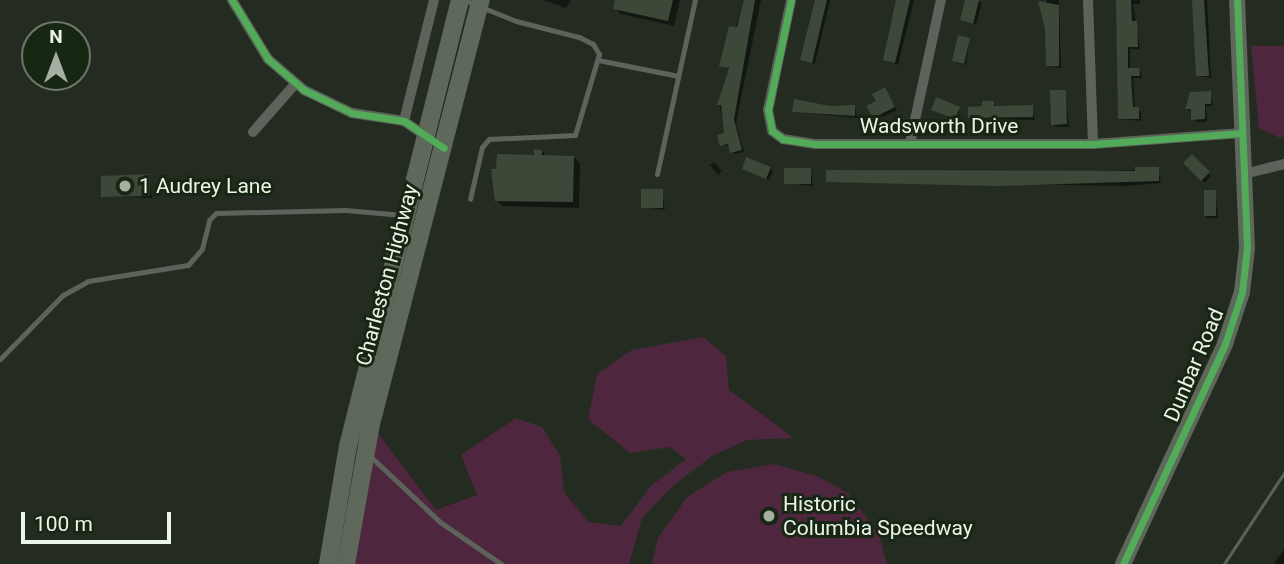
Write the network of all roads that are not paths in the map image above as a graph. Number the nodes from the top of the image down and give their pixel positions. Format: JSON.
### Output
{"nodes":[{"id":1,"x":232,"y":0,"type":"edge"},
{"id":2,"x":433,"y":0,"type":"edge"},
{"id":3,"x":695,"y":0,"type":"edge"},
{"id":4,"x":791,"y":0,"type":"edge"},
{"id":5,"x":941,"y":0,"type":"edge"},
{"id":6,"x":1088,"y":0,"type":"edge"},
{"id":7,"x":1237,"y":0,"type":"edge"},
{"id":8,"x":471,"y":1,"type":"edge"},
{"id":9,"x":598,"y":60,"type":"junction"},
{"id":10,"x":678,"y":76,"type":"junction"},
{"id":11,"x":295,"y":84,"type":"junction"},
{"id":12,"x":404,"y":121,"type":"junction"},
{"id":13,"x":253,"y":132,"type":"dead end"},
{"id":14,"x":1242,"y":133,"type":"junction"},
{"id":15,"x":425,"y":135,"type":"junction"},
{"id":16,"x":910,"y":143,"type":"junction"},
{"id":17,"x":1093,"y":144,"type":"junction"},
{"id":18,"x":444,"y":148,"type":"junction"},
{"id":19,"x":1284,"y":164,"type":"edge"},
{"id":20,"x":657,"y":174,"type":"dead end"},
{"id":21,"x":1244,"y":174,"type":"junction"},
{"id":22,"x":470,"y":199,"type":"dead end"},
{"id":23,"x":407,"y":215,"type":"junction"},
{"id":24,"x":427,"y":218,"type":"junction"},
{"id":25,"x":0,"y":359,"type":"edge"},
{"id":26,"x":356,"y":448,"type":"junction"},
{"id":27,"x":328,"y":564,"type":"edge"},
{"id":28,"x":346,"y":564,"type":"edge"},
{"id":29,"x":501,"y":564,"type":"edge"},
{"id":30,"x":1123,"y":564,"type":"edge"}],
"edges":[{"from":1,"to":11,"type":"street"},
{"from":2,"to":12,"type":"street"},
{"from":3,"to":10,"type":"lane"},
{"from":4,"to":16,"type":"street","name":"Wadsworth Drive"},
{"from":5,"to":16,"type":"street"},
{"from":6,"to":17,"type":"street"},
{"from":7,"to":14,"type":"street","name":"Dunbar Road"},
{"from":8,"to":9,"type":"lane"},
{"from":8,"to":15,"type":"main road","name":"Charleston Highway"},
{"from":8,"to":18,"type":"main road","name":"Charleston Highway"},
{"from":9,"to":10,"type":"lane"},
{"from":9,"to":22,"type":"lane"},
{"from":10,"to":20,"type":"lane"},
{"from":11,"to":12,"type":"street"},
{"from":11,"to":13,"type":"street"},
{"from":12,"to":15,"type":"street"},
{"from":14,"to":17,"type":"street","name":"Wadsworth Drive"},
{"from":14,"to":21,"type":"street","name":"Dunbar Road"},
{"from":15,"to":18,"type":"street"},
{"from":15,"to":23,"type":"main road","name":"Charleston Highway"},
{"from":16,"to":17,"type":"street","name":"Wadsworth Drive"},
{"from":18,"to":24,"type":"main road","name":"Charleston Highway"},
{"from":19,"to":21,"type":"street"},
{"from":21,"to":30,"type":"street","name":"Dunbar Road"},
{"from":23,"to":24,"type":"lane"},
{"from":23,"to":25,"type":"lane"},
{"from":23,"to":26,"type":"main road","name":"Charleston Highway"},
{"from":24,"to":26,"type":"main road","name":"Charleston Highway"},
{"from":26,"to":27,"type":"main road","name":"Charleston Highway"},
{"from":26,"to":28,"type":"main road","name":"Charleston Highway"},
{"from":26,"to":29,"type":"lane"}]}
